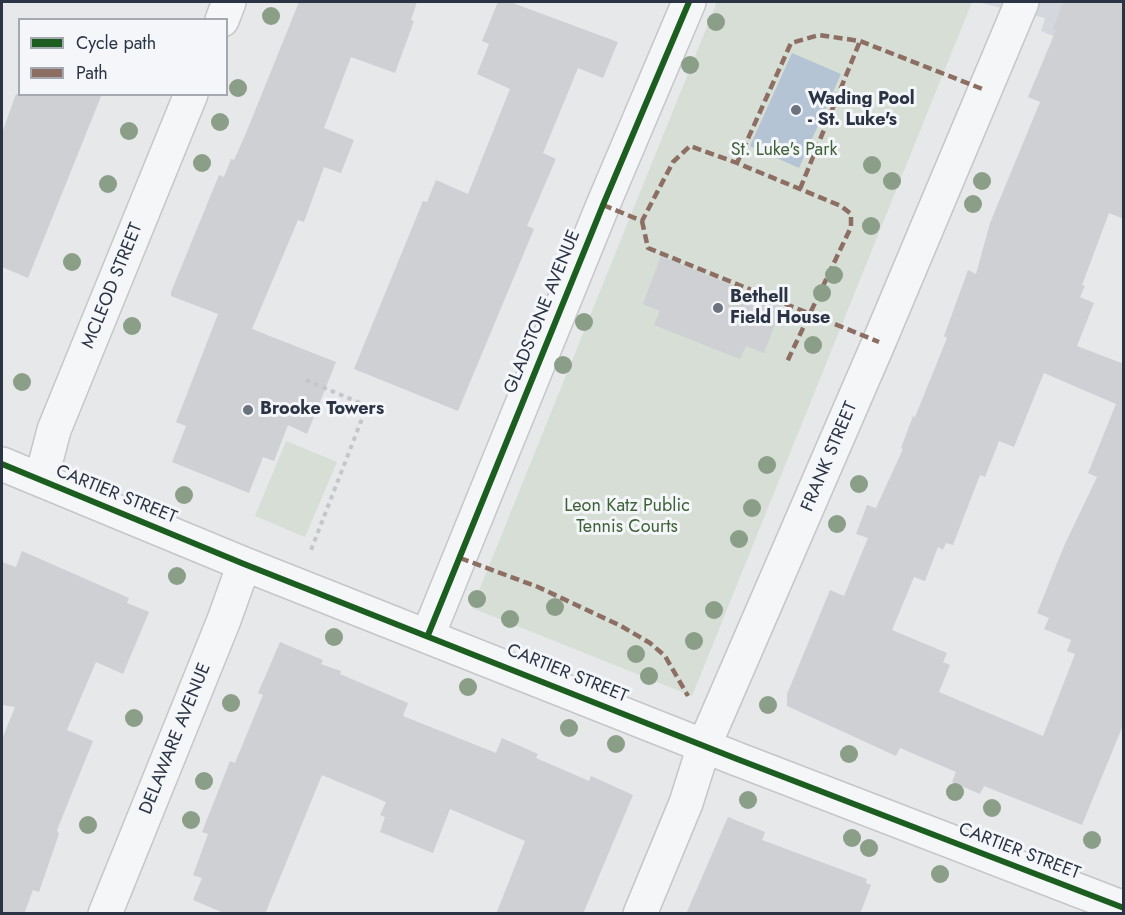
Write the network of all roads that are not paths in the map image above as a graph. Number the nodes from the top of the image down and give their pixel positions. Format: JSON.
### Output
{"nodes":[{"id":1,"x":229,"y":2,"type":"edge"},
{"id":2,"x":689,"y":2,"type":"edge"},
{"id":3,"x":1022,"y":2,"type":"edge"},
{"id":4,"x":223,"y":18,"type":"edge"},
{"id":5,"x":190,"y":96,"type":"edge"},
{"id":6,"x":2,"y":464,"type":"edge"},
{"id":7,"x":41,"y":480,"type":"junction"},
{"id":8,"x":244,"y":564,"type":"junction"},
{"id":9,"x":428,"y":635,"type":"junction"},
{"id":10,"x":704,"y":746,"type":"junction"},
{"id":11,"x":1121,"y":906,"type":"edge"},
{"id":12,"x":105,"y":914,"type":"edge"},
{"id":13,"x":640,"y":914,"type":"edge"}],
"edges":[{"from":1,"to":4,"type":"street"},
{"from":2,"to":9,"type":"street","name":"GLADSTONE AVENUE"},
{"from":3,"to":10,"type":"street","name":"FRANK STREET"},
{"from":5,"to":7,"type":"street","name":"MCLEOD STREET"},
{"from":6,"to":7,"type":"street","name":"CARTIER STREET"},
{"from":7,"to":8,"type":"street","name":"CARTIER STREET"},
{"from":8,"to":9,"type":"street","name":"CARTIER STREET"},
{"from":8,"to":12,"type":"street","name":"DELAWARE AVENUE"},
{"from":9,"to":10,"type":"street","name":"CARTIER STREET"},
{"from":10,"to":11,"type":"street","name":"CARTIER STREET"},
{"from":10,"to":13,"type":"street","name":"FRANK STREET"}]}
